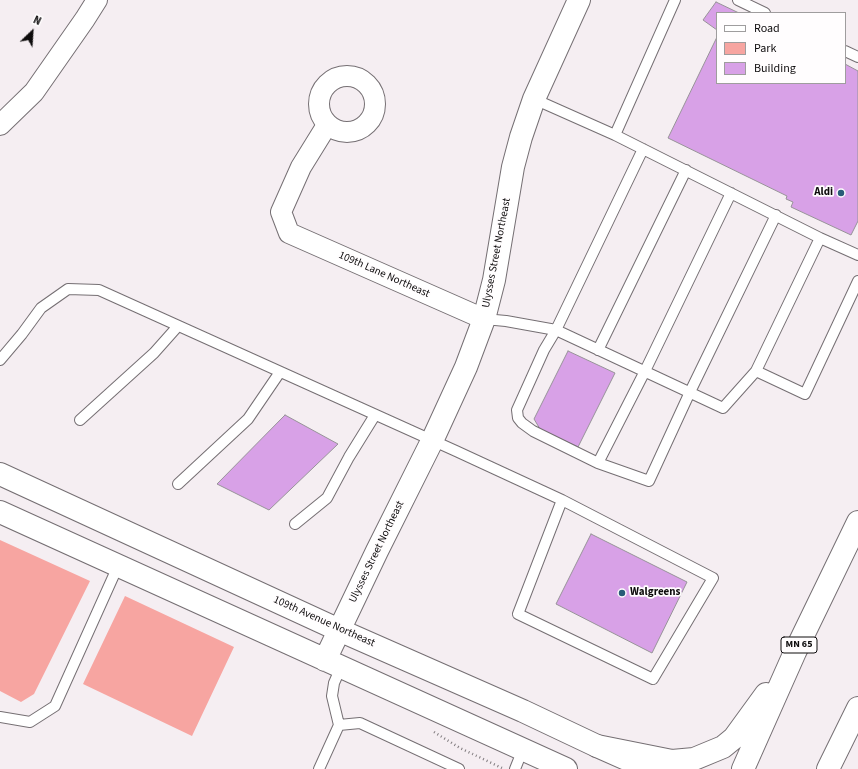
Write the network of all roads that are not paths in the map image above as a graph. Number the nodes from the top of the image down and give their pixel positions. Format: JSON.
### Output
{"nodes":[{"id":1,"x":97,"y":0,"type":"edge"},
{"id":2,"x":579,"y":0,"type":"edge"},
{"id":3,"x":675,"y":0,"type":"edge"},
{"id":4,"x":738,"y":0,"type":"edge"},
{"id":5,"x":763,"y":12,"type":"edge"},
{"id":6,"x":846,"y":51,"type":"edge"},
{"id":7,"x":858,"y":57,"type":"edge"},
{"id":8,"x":534,"y":99,"type":"junction"},
{"id":9,"x":0,"y":125,"type":"edge"},
{"id":10,"x":327,"y":125,"type":"dead end"},
{"id":11,"x":615,"y":135,"type":"junction"},
{"id":12,"x":643,"y":149,"type":"junction"},
{"id":13,"x":686,"y":170,"type":"junction"},
{"id":14,"x":731,"y":193,"type":"junction"},
{"id":15,"x":776,"y":216,"type":"junction"},
{"id":16,"x":820,"y":238,"type":"junction"},
{"id":17,"x":858,"y":255,"type":"edge"},
{"id":18,"x":858,"y":281,"type":"edge"},
{"id":19,"x":484,"y":319,"type":"junction"},
{"id":20,"x":178,"y":326,"type":"junction"},
{"id":21,"x":556,"y":330,"type":"junction"},
{"id":22,"x":598,"y":350,"type":"junction"},
{"id":23,"x":0,"y":360,"type":"edge"},
{"id":24,"x":756,"y":371,"type":"junction"},
{"id":25,"x":280,"y":372,"type":"junction"},
{"id":26,"x":645,"y":372,"type":"junction"},
{"id":27,"x":690,"y":392,"type":"junction"},
{"id":28,"x":375,"y":415,"type":"junction"},
{"id":29,"x":80,"y":420,"type":"dead end"},
{"id":30,"x":432,"y":441,"type":"junction"},
{"id":31,"x":598,"y":463,"type":"junction"},
{"id":32,"x":0,"y":474,"type":"edge"},
{"id":33,"x":178,"y":484,"type":"dead end"},
{"id":34,"x":562,"y":500,"type":"junction"},
{"id":35,"x":0,"y":512,"type":"edge"},
{"id":36,"x":858,"y":522,"type":"edge"},
{"id":37,"x":295,"y":524,"type":"dead end"},
{"id":38,"x":118,"y":566,"type":"junction"},
{"id":39,"x":339,"y":630,"type":"junction"},
{"id":40,"x":795,"y":652,"type":"junction"},
{"id":41,"x":333,"y":663,"type":"junction"},
{"id":42,"x":858,"y":708,"type":"edge"},
{"id":43,"x":0,"y":718,"type":"edge"},
{"id":44,"x":339,"y":725,"type":"junction"},
{"id":45,"x":597,"y":746,"type":"junction"},
{"id":46,"x":523,"y":749,"type":"junction"},
{"id":47,"x":319,"y":769,"type":"edge"},
{"id":48,"x":459,"y":769,"type":"edge"},
{"id":49,"x":515,"y":769,"type":"edge"},
{"id":50,"x":566,"y":769,"type":"edge"},
{"id":51,"x":648,"y":769,"type":"edge"},
{"id":52,"x":743,"y":769,"type":"edge"},
{"id":53,"x":828,"y":769,"type":"edge"}],
"edges":[{"from":1,"to":9,"type":"street"},
{"from":2,"to":8,"type":"main road","name":"Ulysses Street Northeast"},
{"from":3,"to":11,"type":"lane"},
{"from":4,"to":5,"type":"lane"},
{"from":6,"to":7,"type":"lane"},
{"from":8,"to":11,"type":"lane"},
{"from":8,"to":19,"type":"main road","name":"Ulysses Street Northeast"},
{"from":10,"to":19,"type":"street","name":"109th Lane Northeast"},
{"from":11,"to":12,"type":"lane"},
{"from":12,"to":13,"type":"lane"},
{"from":12,"to":21,"type":"lane"},
{"from":13,"to":14,"type":"lane"},
{"from":13,"to":22,"type":"lane"},
{"from":14,"to":15,"type":"lane"},
{"from":14,"to":26,"type":"lane"},
{"from":15,"to":16,"type":"lane"},
{"from":15,"to":27,"type":"lane"},
{"from":16,"to":17,"type":"lane"},
{"from":16,"to":24,"type":"lane"},
{"from":18,"to":24,"type":"lane"},
{"from":19,"to":21,"type":"lane"},
{"from":19,"to":30,"type":"main road","name":"Ulysses Street Northeast"},
{"from":20,"to":23,"type":"lane"},
{"from":20,"to":25,"type":"lane"},
{"from":20,"to":29,"type":"lane"},
{"from":21,"to":22,"type":"lane"},
{"from":21,"to":31,"type":"lane"},
{"from":22,"to":26,"type":"lane"},
{"from":24,"to":27,"type":"lane"},
{"from":25,"to":28,"type":"lane"},
{"from":25,"to":33,"type":"lane"},
{"from":26,"to":27,"type":"lane"},
{"from":26,"to":31,"type":"lane"},
{"from":27,"to":31,"type":"lane"},
{"from":28,"to":30,"type":"lane"},
{"from":28,"to":37,"type":"lane"},
{"from":30,"to":34,"type":"lane"},
{"from":30,"to":39,"type":"main road","name":"Ulysses Street Northeast"},
{"from":32,"to":39,"type":"main road","name":"109th Avenue Northeast"},
{"from":34,"to":34,"type":"lane"},
{"from":35,"to":38,"type":"main road"},
{"from":36,"to":40,"type":"main road","number":"MN 65"},
{"from":38,"to":41,"type":"main road"},
{"from":38,"to":43,"type":"lane"},
{"from":39,"to":41,"type":"main road","name":"Ulysses Street Northeast"},
{"from":39,"to":45,"type":"main road","name":"109th Avenue Northeast"},
{"from":40,"to":45,"type":"main road"},
{"from":40,"to":52,"type":"main road","number":"MN 65"},
{"from":41,"to":44,"type":"lane"},
{"from":41,"to":46,"type":"main road"},
{"from":42,"to":53,"type":"main road"},
{"from":44,"to":47,"type":"lane"},
{"from":44,"to":48,"type":"lane"},
{"from":45,"to":51,"type":"main road","name":"109th Avenue Northeast"},
{"from":46,"to":49,"type":"lane"},
{"from":46,"to":50,"type":"main road"}]}
